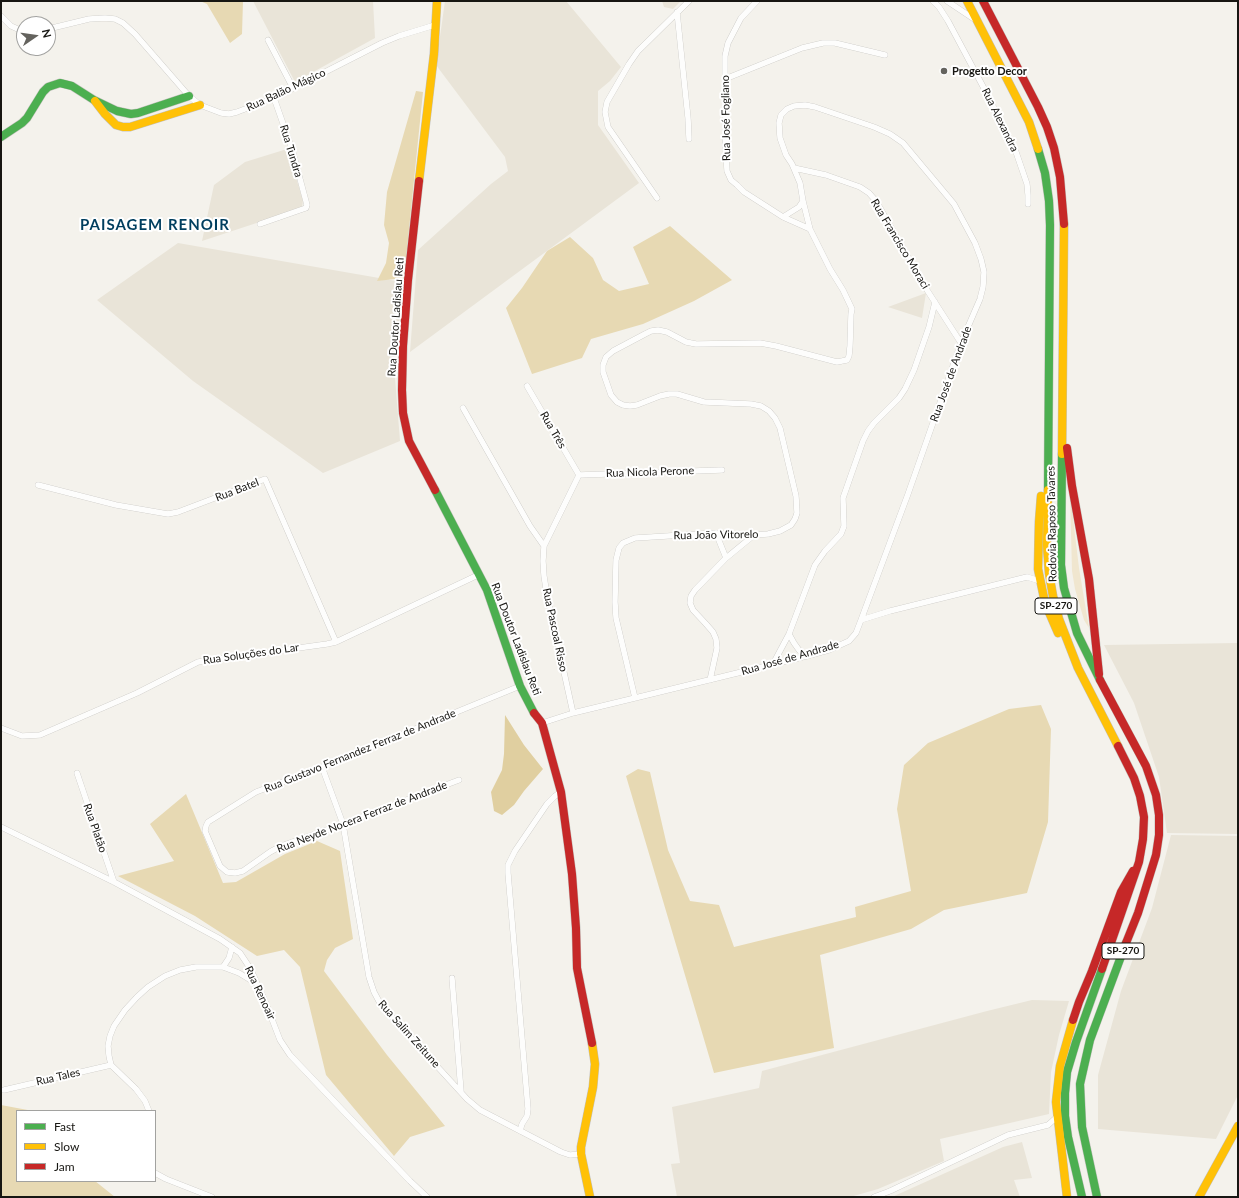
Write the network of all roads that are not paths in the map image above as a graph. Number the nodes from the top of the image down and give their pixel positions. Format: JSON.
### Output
{"nodes":[{"id":1,"x":437,"y":1,"type":"edge"},
{"id":2,"x":689,"y":1,"type":"edge"},
{"id":3,"x":757,"y":1,"type":"edge"},
{"id":4,"x":933,"y":1,"type":"edge"},
{"id":5,"x":947,"y":1,"type":"edge"},
{"id":6,"x":967,"y":1,"type":"edge"},
{"id":7,"x":983,"y":1,"type":"edge"},
{"id":8,"x":677,"y":12,"type":"junction"},
{"id":9,"x":1,"y":16,"type":"edge"},
{"id":10,"x":976,"y":20,"type":"junction"},
{"id":11,"x":435,"y":25,"type":"junction"},
{"id":12,"x":56,"y":26,"type":"edge"},
{"id":13,"x":16,"y":28,"type":"edge"},
{"id":14,"x":268,"y":40,"type":"dead end"},
{"id":15,"x":885,"y":55,"type":"dead end"},
{"id":16,"x":725,"y":78,"type":"junction"},
{"id":17,"x":293,"y":88,"type":"junction"},
{"id":18,"x":189,"y":96,"type":"junction"},
{"id":19,"x":274,"y":98,"type":"junction"},
{"id":20,"x":94,"y":100,"type":"junction"},
{"id":21,"x":200,"y":105,"type":"junction"},
{"id":22,"x":1,"y":137,"type":"edge"},
{"id":23,"x":689,"y":139,"type":"dead end"},
{"id":24,"x":794,"y":168,"type":"junction"},
{"id":25,"x":657,"y":198,"type":"dead end"},
{"id":26,"x":803,"y":201,"type":"junction"},
{"id":27,"x":1028,"y":204,"type":"dead end"},
{"id":28,"x":783,"y":216,"type":"junction"},
{"id":29,"x":260,"y":224,"type":"dead end"},
{"id":30,"x":810,"y":229,"type":"junction"},
{"id":31,"x":934,"y":302,"type":"junction"},
{"id":32,"x":852,"y":309,"type":"joint"},
{"id":33,"x":961,"y":343,"type":"junction"},
{"id":34,"x":527,"y":386,"type":"dead end"},
{"id":35,"x":463,"y":408,"type":"dead end"},
{"id":36,"x":1063,"y":417,"type":"junction"},
{"id":37,"x":1047,"y":453,"type":"junction"},
{"id":38,"x":722,"y":470,"type":"dead end"},
{"id":39,"x":579,"y":475,"type":"junction"},
{"id":40,"x":38,"y":485,"type":"dead end"},
{"id":41,"x":716,"y":534,"type":"junction"},
{"id":42,"x":754,"y":535,"type":"junction"},
{"id":43,"x":544,"y":546,"type":"junction"},
{"id":44,"x":726,"y":558,"type":"junction"},
{"id":45,"x":1038,"y":559,"type":"junction"},
{"id":46,"x":478,"y":575,"type":"junction"},
{"id":47,"x":1027,"y":577,"type":"junction"},
{"id":48,"x":1040,"y":581,"type":"junction"},
{"id":49,"x":862,"y":620,"type":"junction"},
{"id":50,"x":789,"y":634,"type":"junction"},
{"id":51,"x":336,"y":642,"type":"junction"},
{"id":52,"x":807,"y":656,"type":"junction"},
{"id":53,"x":773,"y":664,"type":"junction"},
{"id":54,"x":1078,"y":668,"type":"junction"},
{"id":55,"x":1099,"y":678,"type":"junction"},
{"id":56,"x":710,"y":680,"type":"junction"},
{"id":57,"x":520,"y":686,"type":"junction"},
{"id":58,"x":635,"y":698,"type":"junction"},
{"id":59,"x":573,"y":713,"type":"junction"},
{"id":60,"x":542,"y":723,"type":"junction"},
{"id":61,"x":1,"y":728,"type":"edge"},
{"id":62,"x":322,"y":767,"type":"junction"},
{"id":63,"x":77,"y":774,"type":"dead end"},
{"id":64,"x":459,"y":780,"type":"dead end"},
{"id":65,"x":561,"y":792,"type":"junction"},
{"id":66,"x":343,"y":824,"type":"junction"},
{"id":67,"x":206,"y":826,"type":"joint"},
{"id":68,"x":1,"y":827,"type":"edge"},
{"id":69,"x":1139,"y":862,"type":"junction"},
{"id":70,"x":114,"y":882,"type":"junction"},
{"id":71,"x":232,"y":947,"type":"junction"},
{"id":72,"x":223,"y":967,"type":"junction"},
{"id":73,"x":452,"y":978,"type":"dead end"},
{"id":74,"x":257,"y":984,"type":"junction"},
{"id":75,"x":111,"y":1065,"type":"junction"},
{"id":76,"x":4,"y":1090,"type":"dead end"},
{"id":77,"x":461,"y":1091,"type":"junction"},
{"id":78,"x":148,"y":1110,"type":"edge"},
{"id":79,"x":1058,"y":1116,"type":"junction"},
{"id":80,"x":1048,"y":1125,"type":"junction"},
{"id":81,"x":1238,"y":1126,"type":"edge"},
{"id":82,"x":520,"y":1131,"type":"junction"},
{"id":83,"x":1059,"y":1132,"type":"junction"},
{"id":84,"x":581,"y":1154,"type":"junction"},
{"id":85,"x":1091,"y":1168,"type":"junction"},
{"id":86,"x":156,"y":1174,"type":"edge"},
{"id":87,"x":212,"y":1197,"type":"edge"},
{"id":88,"x":427,"y":1197,"type":"edge"},
{"id":89,"x":590,"y":1197,"type":"edge"},
{"id":90,"x":874,"y":1197,"type":"edge"},
{"id":91,"x":1067,"y":1197,"type":"edge"},
{"id":92,"x":1082,"y":1197,"type":"edge"},
{"id":93,"x":1097,"y":1197,"type":"edge"},
{"id":94,"x":1103,"y":1197,"type":"edge"},
{"id":95,"x":1199,"y":1197,"type":"edge"}],
"edges":[{"from":1,"to":11,"type":"main road","name":"Rua Doutor Ladislau Reti"},
{"from":2,"to":8,"type":"street"},
{"from":3,"to":16,"type":"street","name":"Rua José Fogliano"},
{"from":4,"to":27,"type":"street","name":"Rua Alexandra"},
{"from":5,"to":10,"type":"street"},
{"from":6,"to":10,"type":"main road","name":"Rodovia Raposo Tavares","number":"SP-270"},
{"from":7,"to":36,"type":"main road","name":"Rodovia Raposo Tavares","number":"SP-270"},
{"from":8,"to":23,"type":"street"},
{"from":8,"to":25,"type":"street"},
{"from":9,"to":13,"type":"street"},
{"from":10,"to":37,"type":"main road","name":"Rodovia Raposo Tavares","number":"SP-270"},
{"from":11,"to":17,"type":"street","name":"Rua Balão Mágico"},
{"from":11,"to":46,"type":"main road","name":"Rua Doutor Ladislau Reti"},
{"from":12,"to":18,"type":"street","name":"Rua Balão Mágico"},
{"from":14,"to":17,"type":"street"},
{"from":15,"to":16,"type":"street"},
{"from":16,"to":28,"type":"street","name":"Rua José Fogliano"},
{"from":17,"to":19,"type":"street","name":"Rua Balão Mágico"},
{"from":18,"to":20,"type":"main road"},
{"from":18,"to":21,"type":"street","name":"Rua Balão Mágico"},
{"from":19,"to":21,"type":"street","name":"Rua Balão Mágico"},
{"from":19,"to":29,"type":"street","name":"Rua Tundra"},
{"from":20,"to":21,"type":"main road"},
{"from":20,"to":22,"type":"main road"},
{"from":24,"to":26,"type":"street","name":"Rua José de Andrade"},
{"from":24,"to":31,"type":"street","name":"Rua Francisco Moraci"},
{"from":24,"to":33,"type":"street","name":"Rua José de Andrade"},
{"from":26,"to":28,"type":"street"},
{"from":26,"to":30,"type":"street","name":"Rua José de Andrade"},
{"from":28,"to":30,"type":"street","name":"Rua José Fogliano"},
{"from":30,"to":32,"type":"street","name":"Rua José de Andrade"},
{"from":31,"to":33,"type":"street","name":"Rua Francisco Moraci"},
{"from":31,"to":50,"type":"street"},
{"from":32,"to":42,"type":"street","name":"Rua João Vitorelo"},
{"from":33,"to":49,"type":"street","name":"Rua José de Andrade"},
{"from":34,"to":39,"type":"street","name":"Rua Três"},
{"from":35,"to":43,"type":"street"},
{"from":36,"to":55,"type":"main road"},
{"from":36,"to":55,"type":"main road","name":"Rodovia Raposo Tavares","number":"SP-270"},
{"from":37,"to":45,"type":"main road"},
{"from":37,"to":54,"type":"main road","name":"Rodovia Raposo Tavares","number":"SP-270"},
{"from":38,"to":39,"type":"street","name":"Rua Nicola Perone"},
{"from":39,"to":43,"type":"street","name":"Rua Pascoal Risso"},
{"from":40,"to":51,"type":"street","name":"Rua Batel"},
{"from":41,"to":42,"type":"street","name":"Rua João Vitorelo"},
{"from":41,"to":44,"type":"street"},
{"from":41,"to":58,"type":"street","name":"Rua João Vitorelo"},
{"from":42,"to":44,"type":"street"},
{"from":43,"to":59,"type":"street","name":"Rua Pascoal Risso"},
{"from":44,"to":56,"type":"street"},
{"from":45,"to":47,"type":"street"},
{"from":45,"to":48,"type":"main road"},
{"from":46,"to":51,"type":"street","name":"Rua Soluções do Lar"},
{"from":46,"to":57,"type":"main road","name":"Rua Doutor Ladislau Reti"},
{"from":47,"to":48,"type":"street"},
{"from":47,"to":49,"type":"street"},
{"from":48,"to":54,"type":"main road"},
{"from":49,"to":52,"type":"street","name":"Rua José de Andrade"},
{"from":50,"to":52,"type":"street"},
{"from":50,"to":53,"type":"street"},
{"from":51,"to":61,"type":"street","name":"Rua Soluções do Lar"},
{"from":52,"to":53,"type":"street","name":"Rua José de Andrade"},
{"from":53,"to":56,"type":"street","name":"Rua José de Andrade"},
{"from":54,"to":69,"type":"main road","name":"Rodovia Raposo Tavares","number":"SP-270"},
{"from":55,"to":85,"type":"main road","name":"Rodovia Raposo Tavares","number":"SP-270"},
{"from":56,"to":58,"type":"street","name":"Rua José de Andrade"},
{"from":57,"to":60,"type":"main road","name":"Rua Doutor Ladislau Reti"},
{"from":57,"to":62,"type":"street","name":"Rua Gustavo Fernandez Ferraz de Andrade"},
{"from":58,"to":59,"type":"street","name":"Rua José de Andrade"},
{"from":59,"to":60,"type":"street","name":"Rua José de Andrade"},
{"from":60,"to":65,"type":"main road","name":"Rua Doutor Ladislau Reti"},
{"from":62,"to":66,"type":"street","name":"Rua Salim Zeitune"},
{"from":62,"to":67,"type":"street","name":"Rua Gustavo Fernandez Ferraz de Andrade"},
{"from":63,"to":70,"type":"street","name":"Rua Platão"},
{"from":64,"to":66,"type":"street","name":"Rua Neyde Nocera Ferraz de Andrade"},
{"from":65,"to":82,"type":"street"},
{"from":65,"to":84,"type":"main road","name":"Rua Doutor Ladislau Reti"},
{"from":66,"to":67,"type":"street","name":"Rua Neyde Nocera Ferraz de Andrade"},
{"from":66,"to":77,"type":"street","name":"Rua Salim Zeitune"},
{"from":68,"to":70,"type":"street","name":"Rua Renoair"},
{"from":69,"to":79,"type":"main road"},
{"from":69,"to":92,"type":"main road","name":"Rodovia Raposo Tavares","number":"SP-270"},
{"from":70,"to":71,"type":"street","name":"Rua Renoair"},
{"from":71,"to":72,"type":"street"},
{"from":71,"to":74,"type":"street","name":"Rua Renoair"},
{"from":72,"to":74,"type":"street"},
{"from":72,"to":75,"type":"street"},
{"from":73,"to":77,"type":"street"},
{"from":74,"to":88,"type":"street","name":"Rua Renoair"},
{"from":75,"to":76,"type":"street","name":"Rua Tales"},
{"from":75,"to":78,"type":"street"},
{"from":77,"to":82,"type":"street","name":"Rua Salim Zeitune"},
{"from":79,"to":80,"type":"street"},
{"from":79,"to":83,"type":"main road"},
{"from":80,"to":83,"type":"street"},
{"from":80,"to":90,"type":"street"},
{"from":81,"to":95,"type":"main road"},
{"from":82,"to":84,"type":"street","name":"Rua Salim Zeitune"},
{"from":83,"to":91,"type":"main road"},
{"from":84,"to":89,"type":"main road","name":"Rua Doutor Ladislau Reti"},
{"from":85,"to":93,"type":"main road","name":"Rodovia Raposo Tavares","number":"SP-270"},
{"from":85,"to":94,"type":"main road"},
{"from":86,"to":87,"type":"street"}]}
